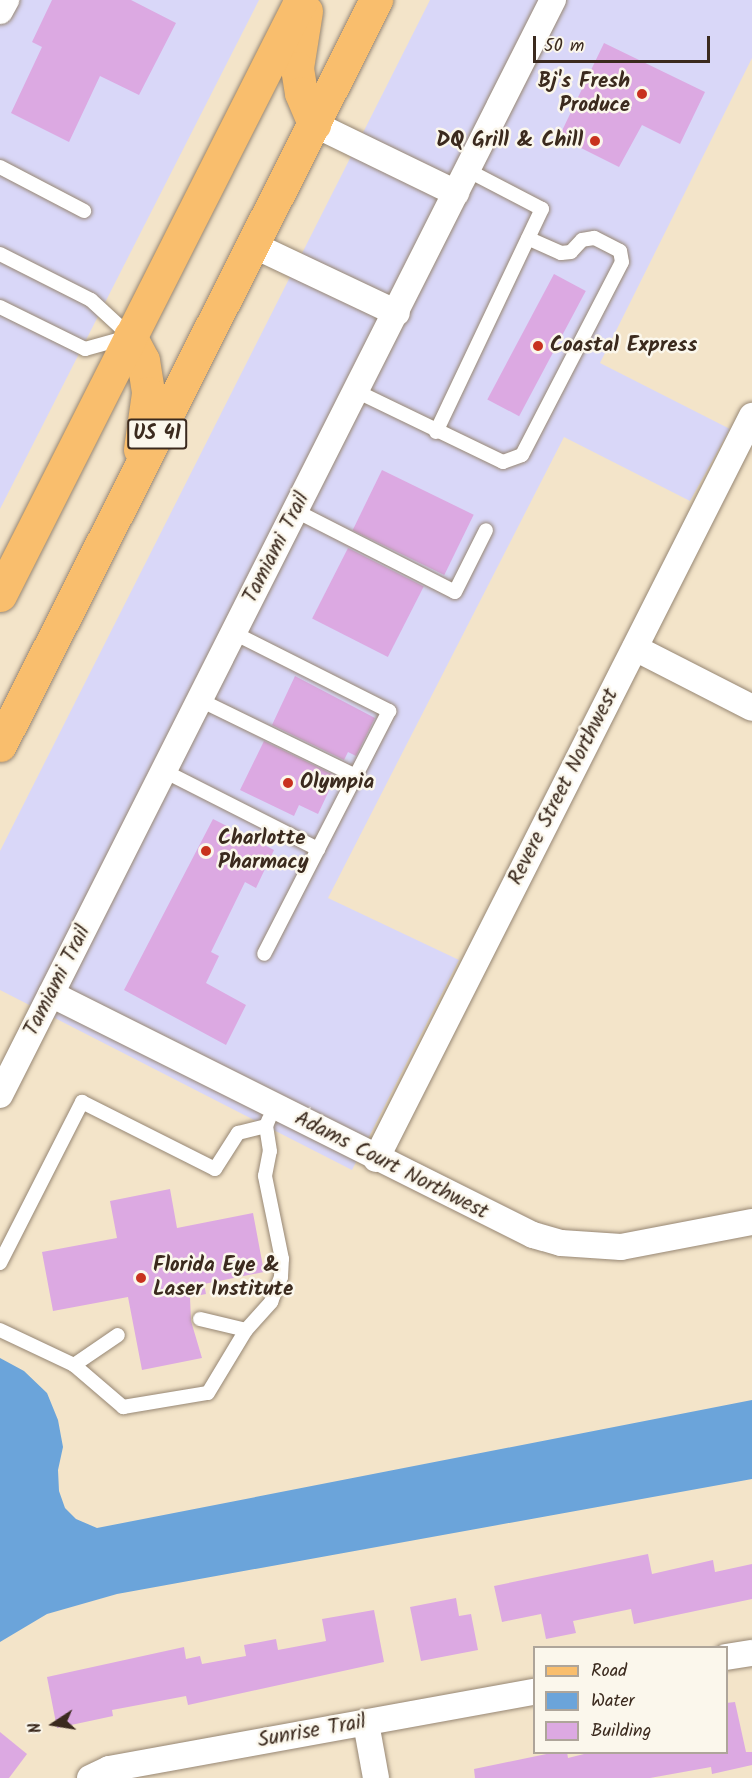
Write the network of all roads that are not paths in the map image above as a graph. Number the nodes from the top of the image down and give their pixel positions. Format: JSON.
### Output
{"nodes":[{"id":1,"x":6,"y":0,"type":"edge"},
{"id":2,"x":301,"y":0,"type":"edge"},
{"id":3,"x":308,"y":0,"type":"edge"},
{"id":4,"x":376,"y":0,"type":"edge"},
{"id":5,"x":553,"y":0,"type":"edge"},
{"id":6,"x":0,"y":11,"type":"edge"},
{"id":7,"x":314,"y":124,"type":"junction"},
{"id":8,"x":0,"y":167,"type":"edge"},
{"id":9,"x":462,"y":181,"type":"junction"},
{"id":10,"x":84,"y":211,"type":"dead end"},
{"id":11,"x":528,"y":238,"type":"junction"},
{"id":12,"x":253,"y":245,"type":"junction"},
{"id":13,"x":0,"y":254,"type":"edge"},
{"id":14,"x":0,"y":307,"type":"edge"},
{"id":15,"x":397,"y":313,"type":"junction"},
{"id":16,"x":130,"y":336,"type":"junction"},
{"id":17,"x":357,"y":392,"type":"junction"},
{"id":18,"x":752,"y":416,"type":"edge"},
{"id":19,"x":436,"y":432,"type":"junction"},
{"id":20,"x":136,"y":475,"type":"junction"},
{"id":21,"x":296,"y":511,"type":"junction"},
{"id":22,"x":486,"y":530,"type":"dead end"},
{"id":23,"x":0,"y":595,"type":"edge"},
{"id":24,"x":234,"y":633,"type":"junction"},
{"id":25,"x":635,"y":648,"type":"junction"},
{"id":26,"x":200,"y":700,"type":"junction"},
{"id":27,"x":752,"y":708,"type":"edge"},
{"id":28,"x":0,"y":745,"type":"edge"},
{"id":29,"x":164,"y":771,"type":"junction"},
{"id":30,"x":356,"y":776,"type":"junction"},
{"id":31,"x":318,"y":849,"type":"junction"},
{"id":32,"x":264,"y":954,"type":"dead end"},
{"id":33,"x":51,"y":994,"type":"junction"},
{"id":34,"x":0,"y":1095,"type":"edge"},
{"id":35,"x":270,"y":1117,"type":"junction"},
{"id":36,"x":376,"y":1159,"type":"junction"},
{"id":37,"x":752,"y":1222,"type":"edge"},
{"id":38,"x":0,"y":1263,"type":"edge"},
{"id":39,"x":200,"y":1319,"type":"dead end"},
{"id":40,"x":0,"y":1330,"type":"edge"},
{"id":41,"x":246,"y":1330,"type":"junction"},
{"id":42,"x":118,"y":1335,"type":"dead end"},
{"id":43,"x":74,"y":1365,"type":"junction"},
{"id":44,"x":752,"y":1653,"type":"edge"},
{"id":45,"x":728,"y":1657,"type":"edge"},
{"id":46,"x":533,"y":1692,"type":"edge"},
{"id":47,"x":366,"y":1723,"type":"junction"},
{"id":48,"x":90,"y":1778,"type":"edge"},
{"id":49,"x":376,"y":1778,"type":"edge"}],
"edges":[{"from":1,"to":6,"type":"street"},
{"from":2,"to":16,"type":"main road"},
{"from":3,"to":7,"type":"main road"},
{"from":4,"to":7,"type":"main road","number":"US 41"},
{"from":5,"to":9,"type":"street","name":"Tamiami Trail"},
{"from":7,"to":9,"type":"street"},
{"from":7,"to":12,"type":"main road","number":"US 41"},
{"from":8,"to":10,"type":"lane"},
{"from":9,"to":11,"type":"lane"},
{"from":9,"to":15,"type":"street","name":"Tamiami Trail"},
{"from":11,"to":19,"type":"lane"},
{"from":11,"to":19,"type":"lane"},
{"from":12,"to":15,"type":"street"},
{"from":12,"to":20,"type":"main road","number":"US 41"},
{"from":13,"to":16,"type":"lane"},
{"from":14,"to":16,"type":"lane"},
{"from":15,"to":17,"type":"street","name":"Tamiami Trail"},
{"from":16,"to":20,"type":"main road"},
{"from":16,"to":23,"type":"main road"},
{"from":17,"to":19,"type":"lane"},
{"from":17,"to":21,"type":"street","name":"Tamiami Trail"},
{"from":18,"to":25,"type":"street","name":"Revere Street Northwest"},
{"from":20,"to":28,"type":"main road","number":"US 41"},
{"from":21,"to":22,"type":"lane"},
{"from":21,"to":24,"type":"street","name":"Tamiami Trail"},
{"from":24,"to":26,"type":"street","name":"Tamiami Trail"},
{"from":24,"to":30,"type":"lane"},
{"from":25,"to":27,"type":"street"},
{"from":25,"to":36,"type":"street","name":"Revere Street Northwest"},
{"from":26,"to":29,"type":"street","name":"Tamiami Trail"},
{"from":26,"to":30,"type":"lane"},
{"from":29,"to":31,"type":"lane"},
{"from":29,"to":33,"type":"street","name":"Tamiami Trail"},
{"from":30,"to":31,"type":"lane"},
{"from":31,"to":32,"type":"lane"},
{"from":33,"to":34,"type":"street","name":"Tamiami Trail"},
{"from":33,"to":35,"type":"street","name":"Adams Court Northwest"},
{"from":35,"to":36,"type":"street","name":"Adams Court Northwest"},
{"from":35,"to":38,"type":"lane"},
{"from":35,"to":41,"type":"lane"},
{"from":36,"to":37,"type":"street","name":"Adams Court Northwest"},
{"from":39,"to":41,"type":"lane"},
{"from":40,"to":43,"type":"lane"},
{"from":41,"to":43,"type":"lane"},
{"from":42,"to":43,"type":"lane"},
{"from":44,"to":45,"type":"street"},
{"from":46,"to":47,"type":"street","name":"Sunrise Trail"},
{"from":47,"to":48,"type":"street","name":"Sunrise Trail"},
{"from":47,"to":49,"type":"street"}]}
